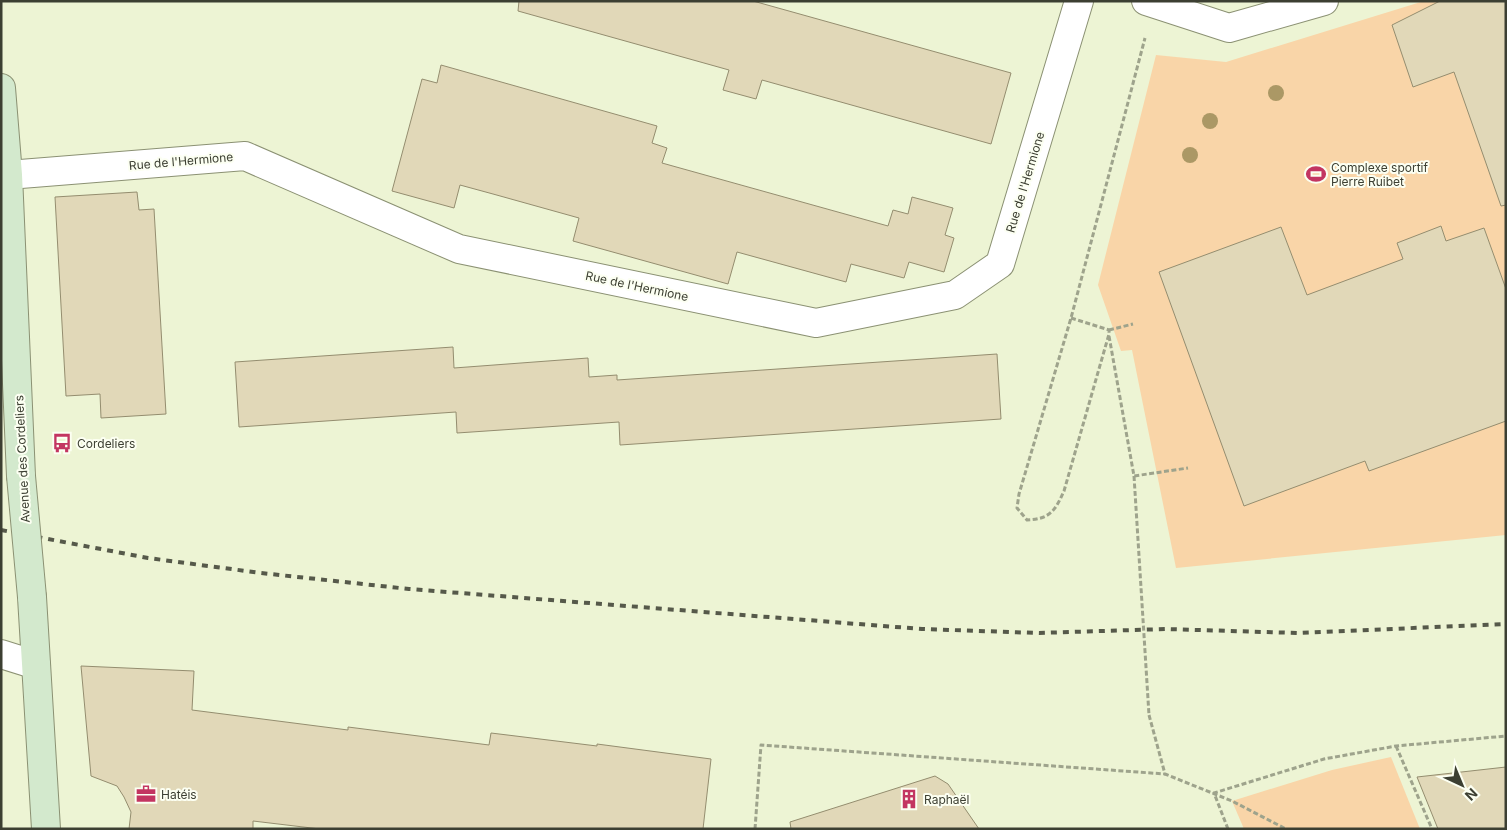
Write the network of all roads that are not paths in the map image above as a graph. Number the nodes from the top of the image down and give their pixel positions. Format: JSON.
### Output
{"nodes":[{"id":1,"x":1079,"y":1,"type":"edge"},
{"id":2,"x":1324,"y":1,"type":"edge"},
{"id":3,"x":1150,"y":3,"type":"edge"},
{"id":4,"x":1,"y":88,"type":"edge"},
{"id":5,"x":8,"y":175,"type":"junction"},
{"id":6,"x":1,"y":654,"type":"edge"},
{"id":7,"x":36,"y":665,"type":"junction"},
{"id":8,"x":46,"y":829,"type":"edge"}],
"edges":[{"from":1,"to":5,"type":"street","name":"Rue de l'Hermione"},
{"from":2,"to":3,"type":"street"},
{"from":4,"to":5,"type":"street","name":"Avenue des Cordeliers"},
{"from":5,"to":7,"type":"street","name":"Avenue des Cordeliers","bridge":true},
{"from":6,"to":7,"type":"street"},
{"from":7,"to":8,"type":"street","name":"Avenue des Cordeliers"}]}
